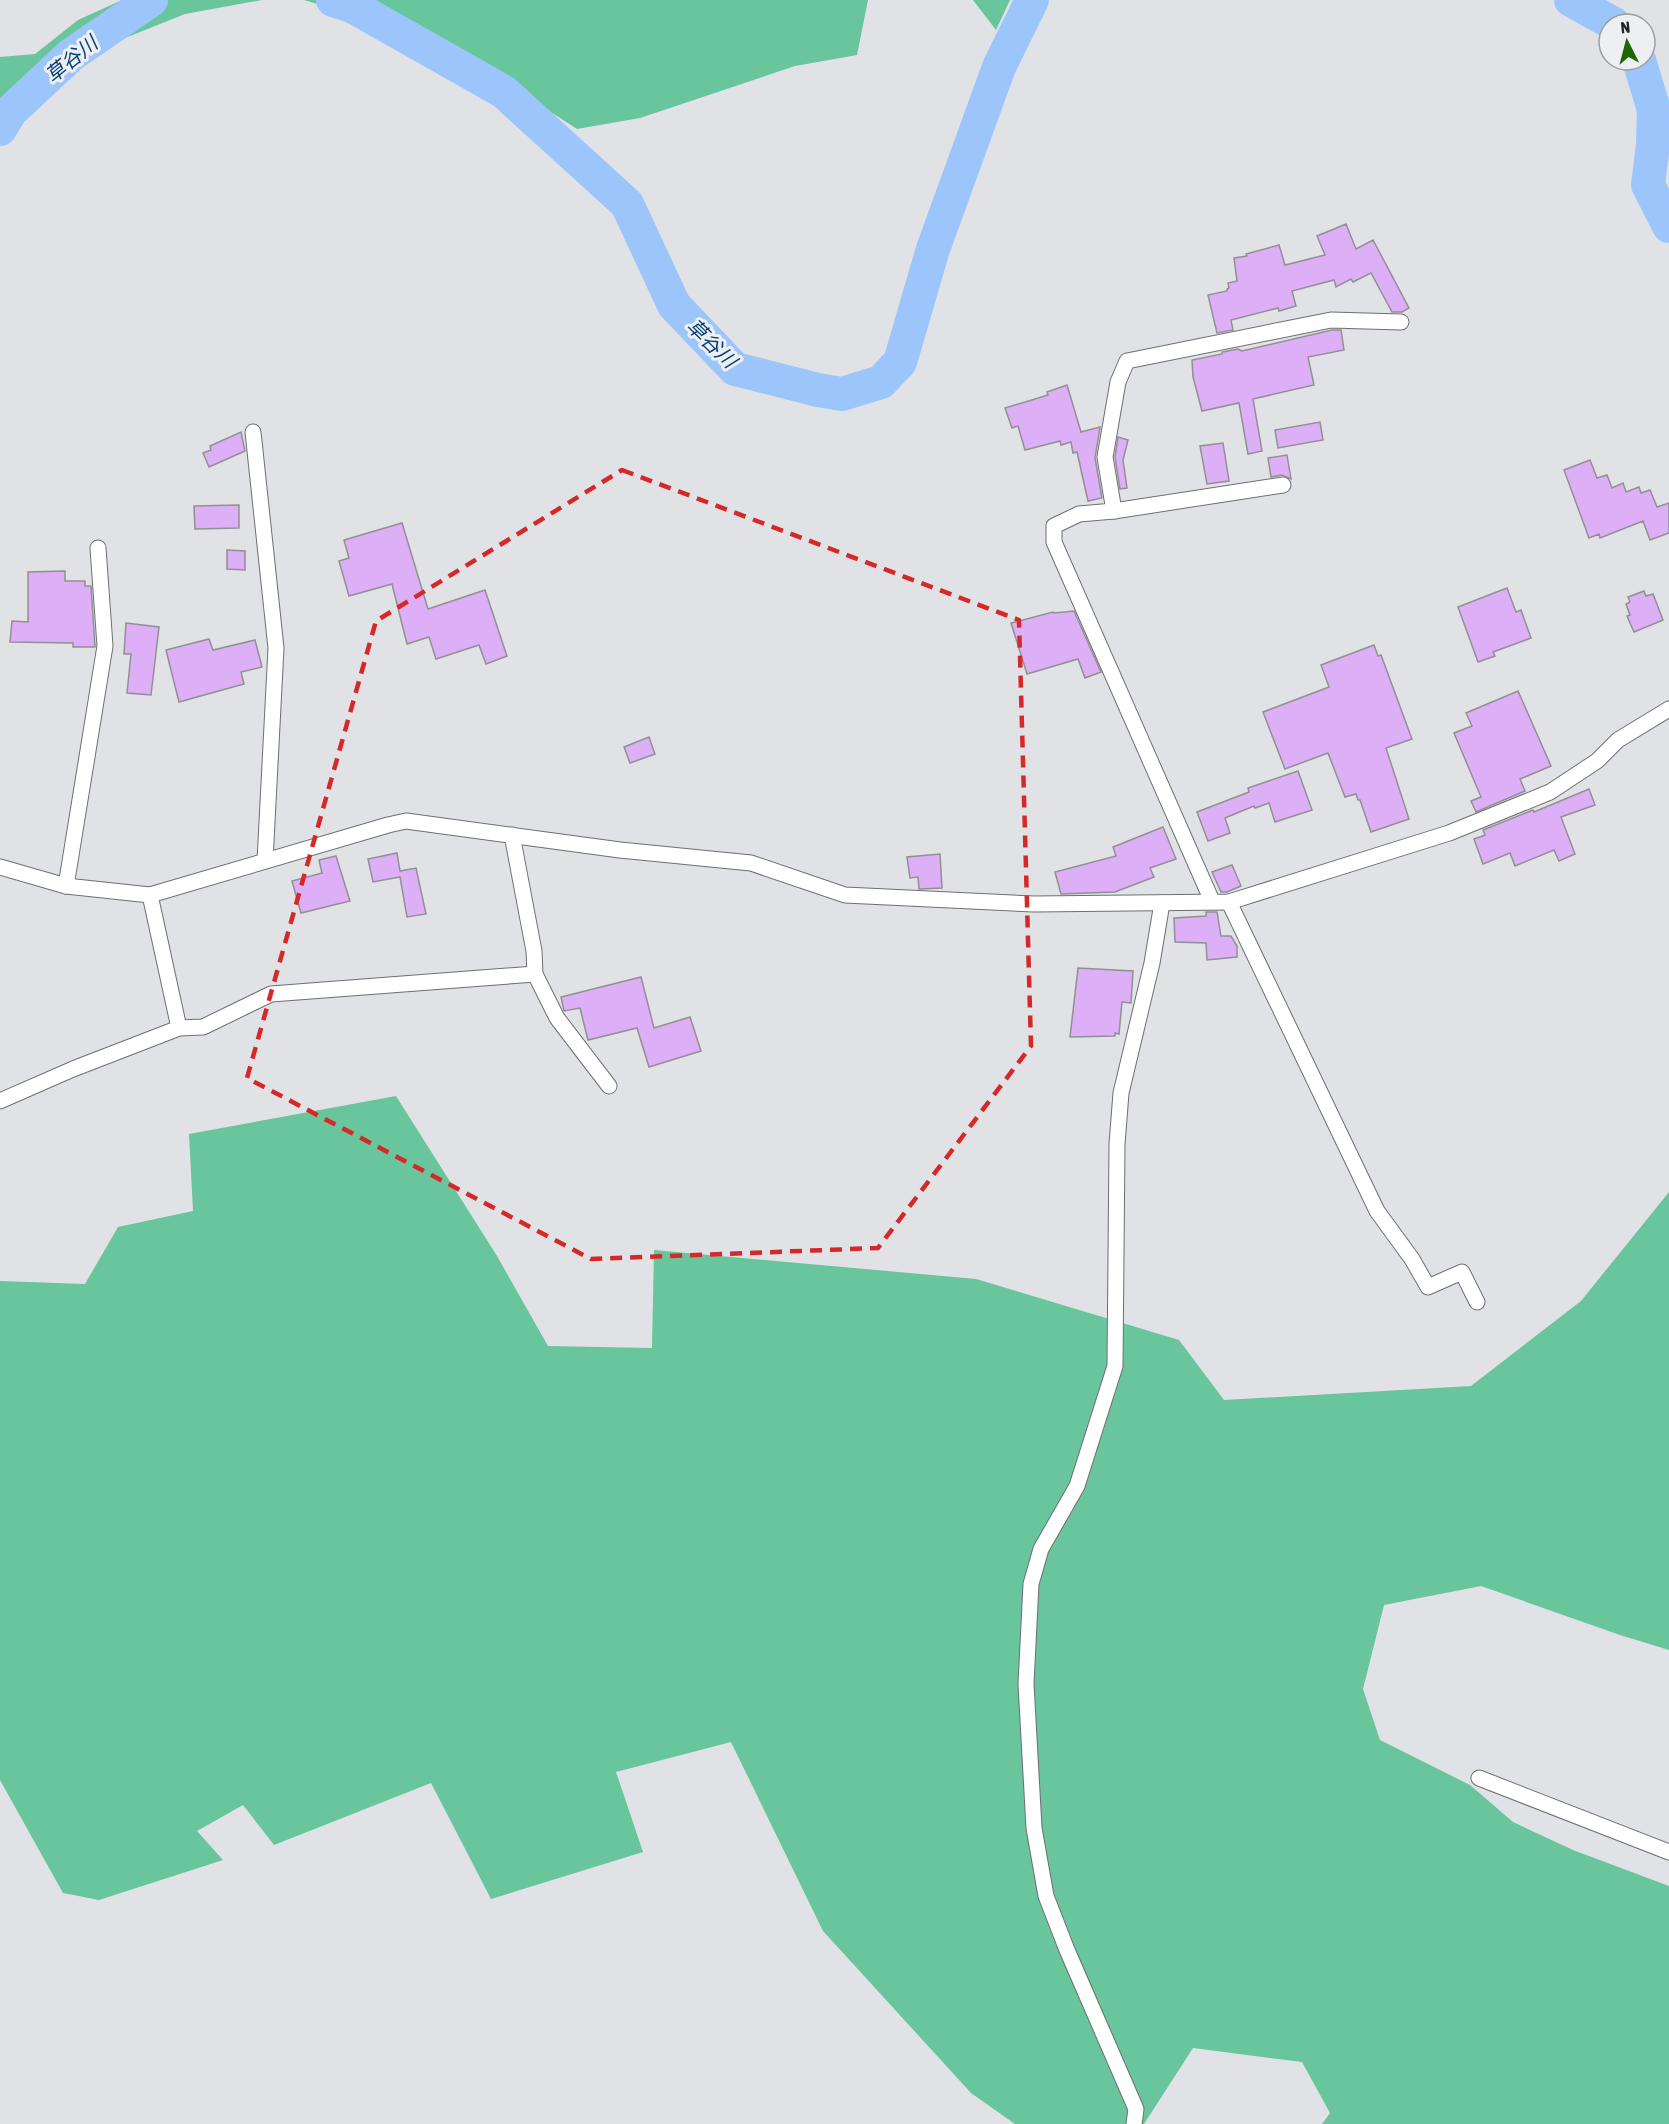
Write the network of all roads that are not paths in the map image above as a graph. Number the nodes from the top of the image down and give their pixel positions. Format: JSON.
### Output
{"nodes":[{"id":1,"x":1401,"y":322,"type":"dead end"},
{"id":2,"x":253,"y":432,"type":"dead end"},
{"id":3,"x":1283,"y":485,"type":"dead end"},
{"id":4,"x":1114,"y":511,"type":"junction"},
{"id":5,"x":98,"y":548,"type":"dead end"},
{"id":6,"x":1669,"y":709,"type":"edge"},
{"id":7,"x":512,"y":836,"type":"junction"},
{"id":8,"x":265,"y":861,"type":"junction"},
{"id":9,"x":0,"y":867,"type":"edge"},
{"id":10,"x":66,"y":886,"type":"junction"},
{"id":11,"x":150,"y":895,"type":"junction"},
{"id":12,"x":1212,"y":901,"type":"junction"},
{"id":13,"x":1229,"y":902,"type":"junction"},
{"id":14,"x":1162,"y":903,"type":"junction"},
{"id":15,"x":535,"y":974,"type":"junction"},
{"id":16,"x":179,"y":1028,"type":"junction"},
{"id":17,"x":609,"y":1086,"type":"dead end"},
{"id":18,"x":0,"y":1101,"type":"edge"},
{"id":19,"x":1477,"y":1302,"type":"dead end"},
{"id":20,"x":1479,"y":1778,"type":"dead end"},
{"id":21,"x":1669,"y":1852,"type":"edge"},
{"id":22,"x":1134,"y":2124,"type":"edge"}],
"edges":[{"from":1,"to":4,"type":"street"},
{"from":2,"to":8,"type":"street"},
{"from":3,"to":4,"type":"street"},
{"from":4,"to":12,"type":"street"},
{"from":5,"to":10,"type":"street"},
{"from":6,"to":13,"type":"street"},
{"from":7,"to":8,"type":"street"},
{"from":7,"to":14,"type":"street"},
{"from":7,"to":15,"type":"street"},
{"from":8,"to":11,"type":"street"},
{"from":9,"to":10,"type":"street"},
{"from":10,"to":11,"type":"street"},
{"from":11,"to":16,"type":"street"},
{"from":12,"to":13,"type":"street"},
{"from":12,"to":14,"type":"street"},
{"from":13,"to":19,"type":"street"},
{"from":14,"to":22,"type":"street"},
{"from":15,"to":16,"type":"street"},
{"from":15,"to":17,"type":"street"},
{"from":16,"to":18,"type":"street"},
{"from":20,"to":21,"type":"street"}]}
